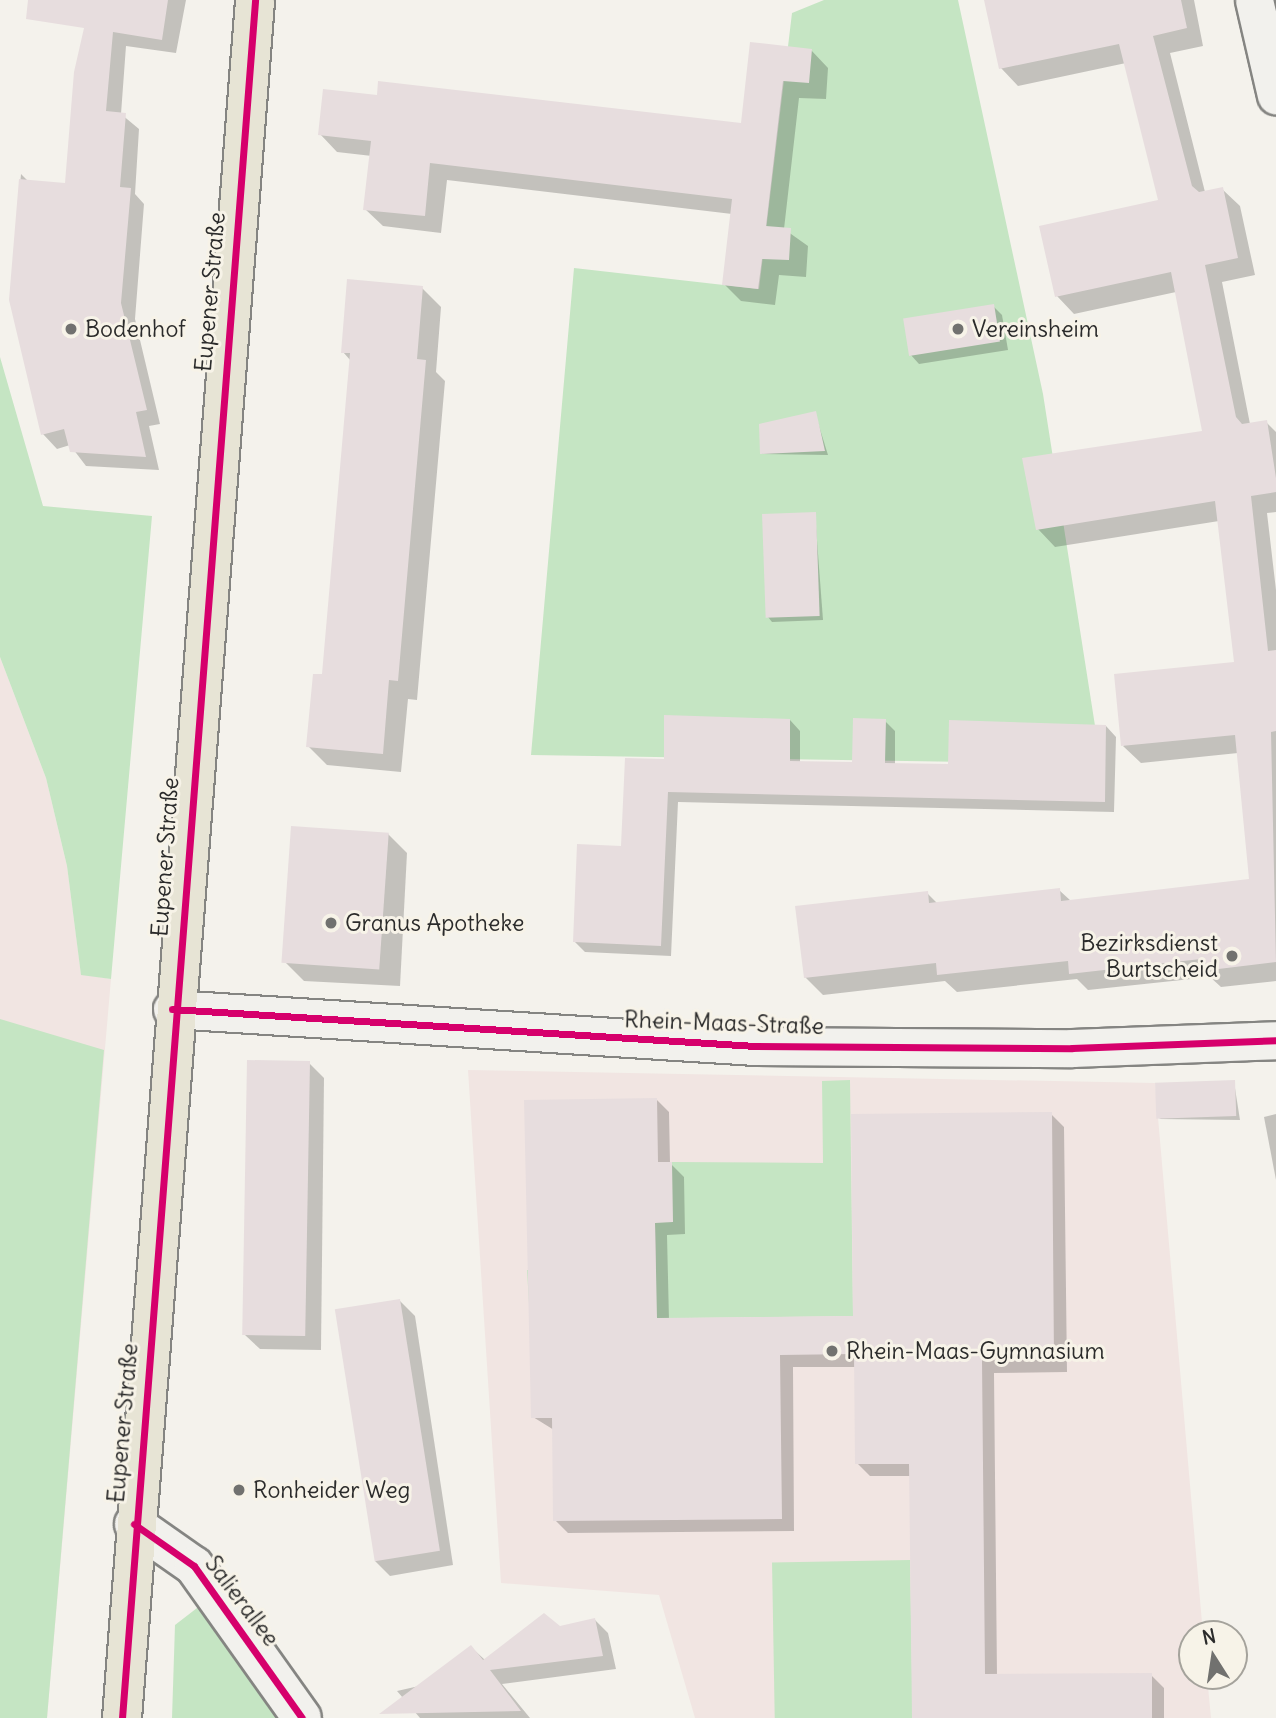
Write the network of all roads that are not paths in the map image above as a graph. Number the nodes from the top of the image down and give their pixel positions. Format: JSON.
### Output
{"nodes":[{"id":1,"x":255,"y":0,"type":"edge"},
{"id":2,"x":1254,"y":0,"type":"edge"},
{"id":3,"x":1276,"y":95,"type":"edge"},
{"id":4,"x":172,"y":1009,"type":"junction"},
{"id":5,"x":1276,"y":1040,"type":"edge"},
{"id":6,"x":134,"y":1524,"type":"junction"},
{"id":7,"x":122,"y":1718,"type":"edge"},
{"id":8,"x":302,"y":1718,"type":"edge"}],
"edges":[{"from":1,"to":4,"type":"main road","name":"Eupener Straße"},
{"from":2,"to":3,"type":"street"},
{"from":4,"to":5,"type":"street","name":"Rhein-Maas-Straße"},
{"from":4,"to":6,"type":"main road","name":"Eupener Straße"},
{"from":6,"to":7,"type":"main road","name":"Eupener Straße"},
{"from":6,"to":8,"type":"street","name":"Salierallee"}]}
